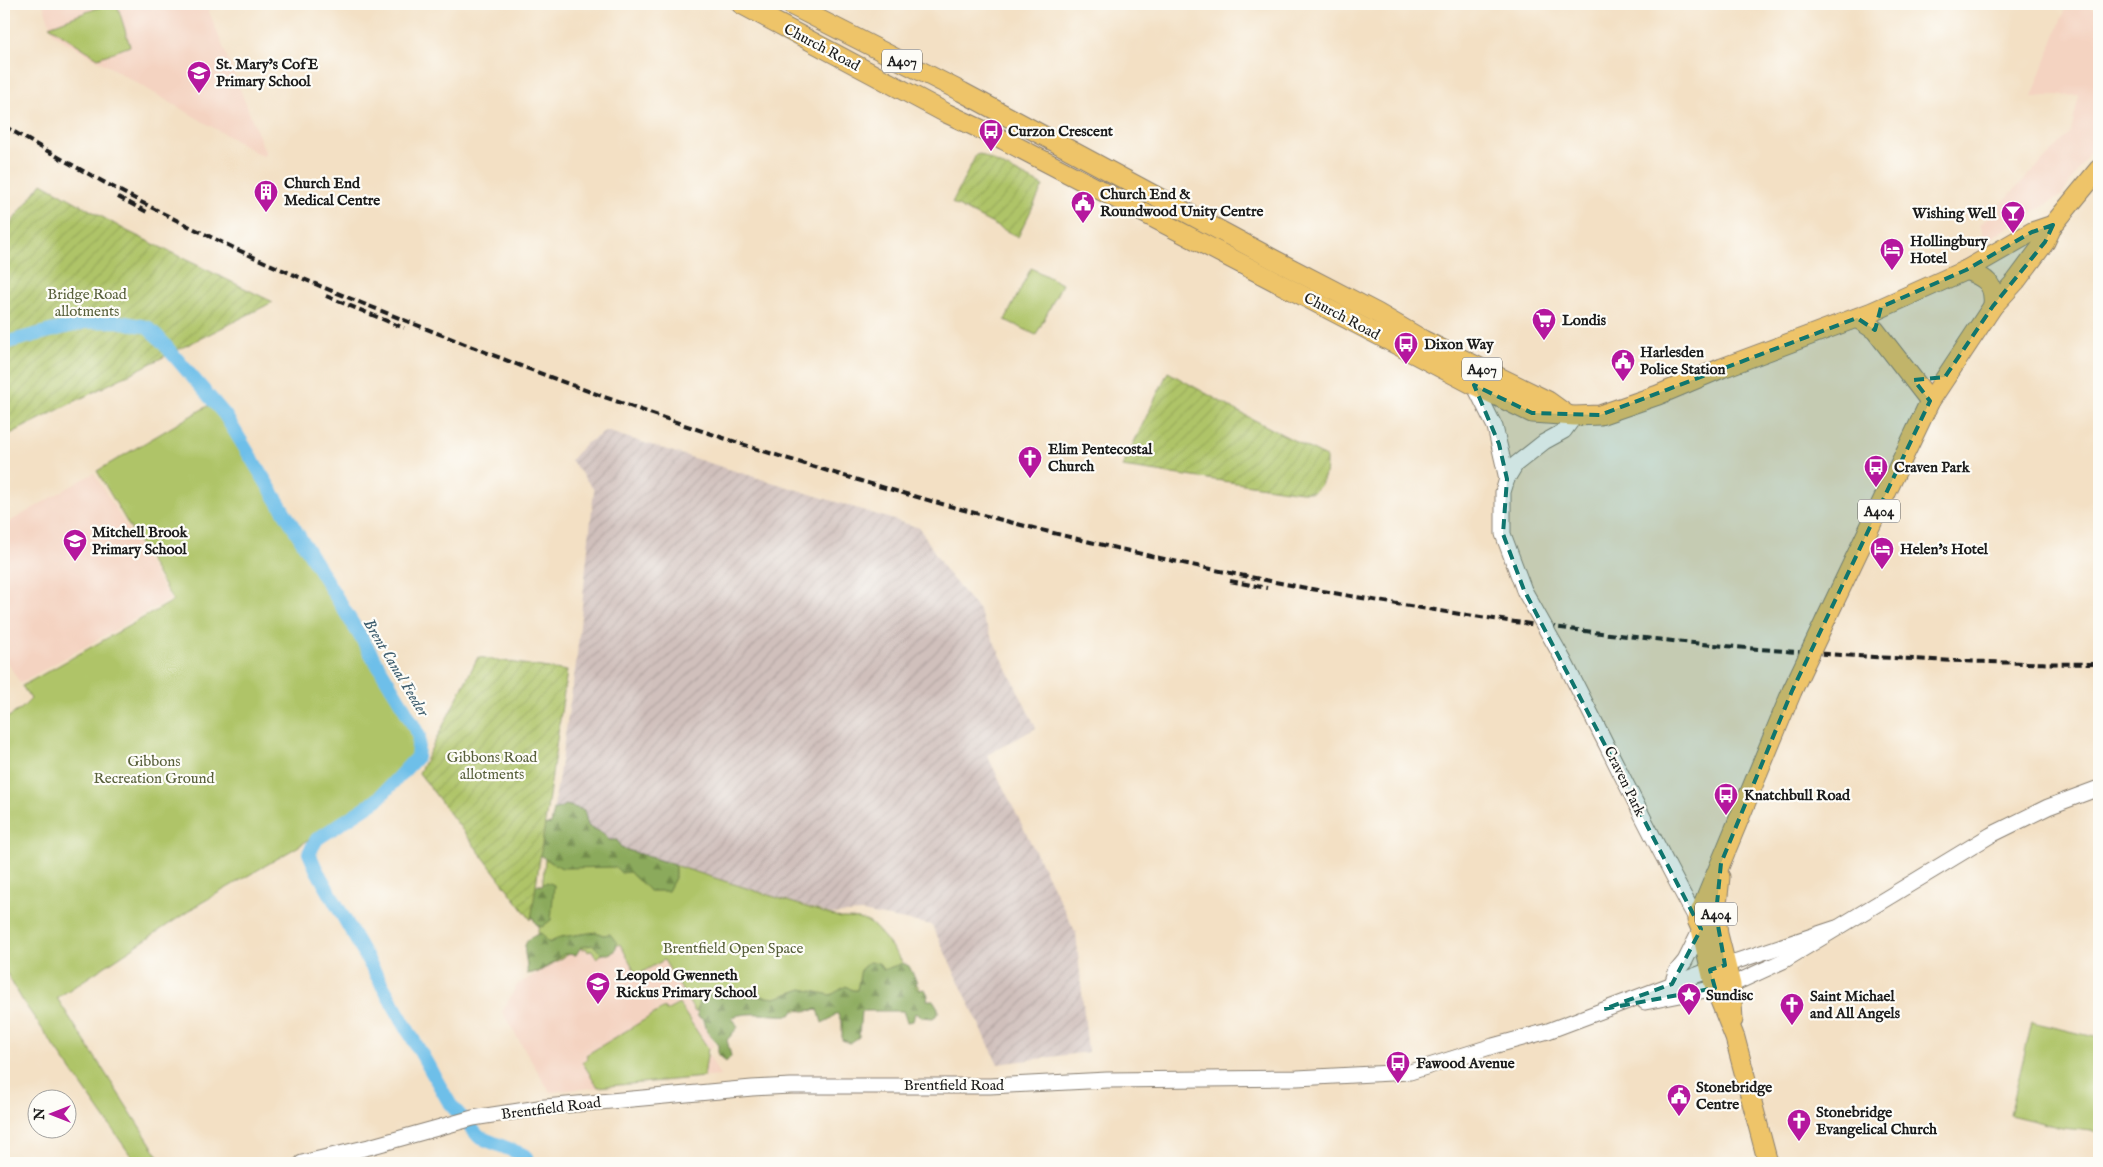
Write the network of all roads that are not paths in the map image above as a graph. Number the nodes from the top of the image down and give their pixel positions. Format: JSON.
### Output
{"nodes":[{"id":1,"x":741,"y":4,"type":"edge"},
{"id":2,"x":789,"y":4,"type":"edge"},
{"id":3,"x":2099,"y":169,"type":"edge"},
{"id":4,"x":2052,"y":225,"type":"junction"},
{"id":5,"x":1966,"y":270,"type":"junction"},
{"id":6,"x":1993,"y":306,"type":"junction"},
{"id":7,"x":1881,"y":307,"type":"junction"},
{"id":8,"x":1857,"y":318,"type":"junction"},
{"id":9,"x":1875,"y":330,"type":"junction"},
{"id":10,"x":1912,"y":377,"type":"junction"},
{"id":11,"x":1945,"y":377,"type":"junction"},
{"id":12,"x":1474,"y":385,"type":"junction"},
{"id":13,"x":1930,"y":401,"type":"junction"},
{"id":14,"x":1570,"y":415,"type":"junction"},
{"id":15,"x":1507,"y":479,"type":"junction"},
{"id":16,"x":2099,"y":788,"type":"edge"},
{"id":17,"x":1721,"y":863,"type":"junction"},
{"id":18,"x":1699,"y":924,"type":"junction"},
{"id":19,"x":1836,"y":928,"type":"junction"},
{"id":20,"x":1718,"y":967,"type":"junction"},
{"id":21,"x":1672,"y":984,"type":"junction"},
{"id":22,"x":1723,"y":987,"type":"junction"},
{"id":23,"x":1604,"y":1009,"type":"junction"},
{"id":24,"x":302,"y":1163,"type":"edge"},
{"id":25,"x":1768,"y":1163,"type":"edge"}],
"edges":[{"from":1,"to":12,"type":"main road","name":"Church Road","number":"A407"},
{"from":2,"to":14,"type":"main road","name":"Church Road","number":"A407"},
{"from":3,"to":4,"type":"main road","number":"A404"},
{"from":4,"to":5,"type":"main road","number":"A404"},
{"from":4,"to":6,"type":"main road","number":"A404"},
{"from":5,"to":6,"type":"main road"},
{"from":5,"to":7,"type":"main road","number":"A404"},
{"from":6,"to":11,"type":"main road","number":"A404"},
{"from":7,"to":8,"type":"main road","number":"A407"},
{"from":7,"to":9,"type":"main road"},
{"from":8,"to":9,"type":"main road"},
{"from":8,"to":14,"type":"main road","number":"A407"},
{"from":9,"to":10,"type":"main road"},
{"from":10,"to":11,"type":"main road"},
{"from":10,"to":13,"type":"main road"},
{"from":11,"to":13,"type":"main road","number":"A404"},
{"from":12,"to":14,"type":"main road","name":"Church Road","number":"A407"},
{"from":12,"to":15,"type":"street"},
{"from":13,"to":17,"type":"main road","number":"A404","bridge":true},
{"from":14,"to":15,"type":"street","name":"Craven Park"},
{"from":15,"to":18,"type":"street","name":"Craven Park","bridge":true},
{"from":16,"to":19,"type":"street"},
{"from":17,"to":18,"type":"main road","number":"A404"},
{"from":17,"to":20,"type":"main road","number":"A404"},
{"from":18,"to":20,"type":"main road","name":"Craven Park","number":"A404"},
{"from":18,"to":21,"type":"street"},
{"from":19,"to":20,"type":"street"},
{"from":19,"to":22,"type":"street"},
{"from":20,"to":21,"type":"street","name":"Brentfield Road"},
{"from":20,"to":22,"type":"main road","number":"A404"},
{"from":21,"to":23,"type":"street","name":"Brentfield Road"},
{"from":22,"to":23,"type":"street","name":"Brentfield Road"},
{"from":22,"to":25,"type":"main road","number":"A404"},
{"from":23,"to":24,"type":"street","name":"Brentfield Road"}]}
